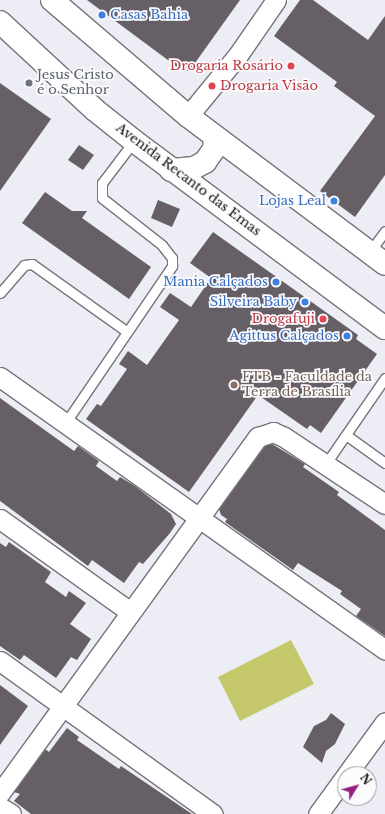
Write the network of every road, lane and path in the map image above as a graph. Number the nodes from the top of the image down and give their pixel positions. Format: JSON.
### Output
{"nodes":[{"id":1,"x":52,"y":0,"type":"edge"},
{"id":2,"x":276,"y":0,"type":"edge"},
{"id":3,"x":0,"y":22,"type":"edge"},
{"id":4,"x":188,"y":116,"type":"junction"},
{"id":5,"x":215,"y":137,"type":"junction"},
{"id":6,"x":134,"y":141,"type":"junction"},
{"id":7,"x":171,"y":170,"type":"junction"},
{"id":8,"x":385,"y":231,"type":"edge"},
{"id":9,"x":377,"y":259,"type":"edge"},
{"id":10,"x":0,"y":293,"type":"edge"},
{"id":11,"x":385,"y":328,"type":"edge"},
{"id":12,"x":126,"y":331,"type":"junction"},
{"id":13,"x":0,"y":377,"type":"edge"},
{"id":14,"x":385,"y":378,"type":"edge"},
{"id":15,"x":66,"y":422,"type":"junction"},
{"id":16,"x":346,"y":436,"type":"junction"},
{"id":17,"x":327,"y":462,"type":"junction"},
{"id":18,"x":385,"y":464,"type":"edge"},
{"id":19,"x":385,"y":504,"type":"edge"},
{"id":20,"x":198,"y":518,"type":"junction"},
{"id":21,"x":0,"y":519,"type":"edge"},
{"id":22,"x":129,"y":611,"type":"junction"},
{"id":23,"x":385,"y":650,"type":"edge"},
{"id":24,"x":0,"y":661,"type":"edge"},
{"id":25,"x":62,"y":705,"type":"junction"},
{"id":26,"x":385,"y":722,"type":"edge"},
{"id":27,"x":353,"y":766,"type":"edge"},
{"id":28,"x":337,"y":790,"type":"edge"},
{"id":29,"x":0,"y":793,"type":"edge"},
{"id":30,"x":0,"y":806,"type":"edge"},
{"id":31,"x":323,"y":813,"type":"edge"},
{"id":32,"x":10,"y":814,"type":"edge"},
{"id":33,"x":213,"y":814,"type":"edge"}],
"edges":[{"from":1,"to":4,"type":"main road"},
{"from":2,"to":4,"type":"street"},
{"from":3,"to":6,"type":"main road","name":"Avenida Recanto das Emas"},
{"from":4,"to":5,"type":"main road"},
{"from":5,"to":7,"type":"main road"},
{"from":5,"to":9,"type":"main road"},
{"from":6,"to":7,"type":"main road","name":"Avenida Recanto das Emas"},
{"from":6,"to":12,"type":"lane"},
{"from":7,"to":11,"type":"main road","name":"Avenida Recanto das Emas"},
{"from":8,"to":9,"type":"lane"},
{"from":10,"to":12,"type":"lane"},
{"from":12,"to":15,"type":"lane"},
{"from":13,"to":15,"type":"street"},
{"from":14,"to":16,"type":"lane"},
{"from":15,"to":20,"type":"street"},
{"from":16,"to":17,"type":"lane"},
{"from":16,"to":18,"type":"lane"},
{"from":17,"to":19,"type":"street"},
{"from":17,"to":20,"type":"street"},
{"from":20,"to":22,"type":"street"},
{"from":20,"to":23,"type":"street"},
{"from":21,"to":22,"type":"street"},
{"from":22,"to":25,"type":"street"},
{"from":24,"to":25,"type":"street"},
{"from":25,"to":29,"type":"street"},
{"from":25,"to":33,"type":"street"},
{"from":26,"to":27,"type":"street"},
{"from":28,"to":31,"type":"street"},
{"from":30,"to":32,"type":"street"}]}
